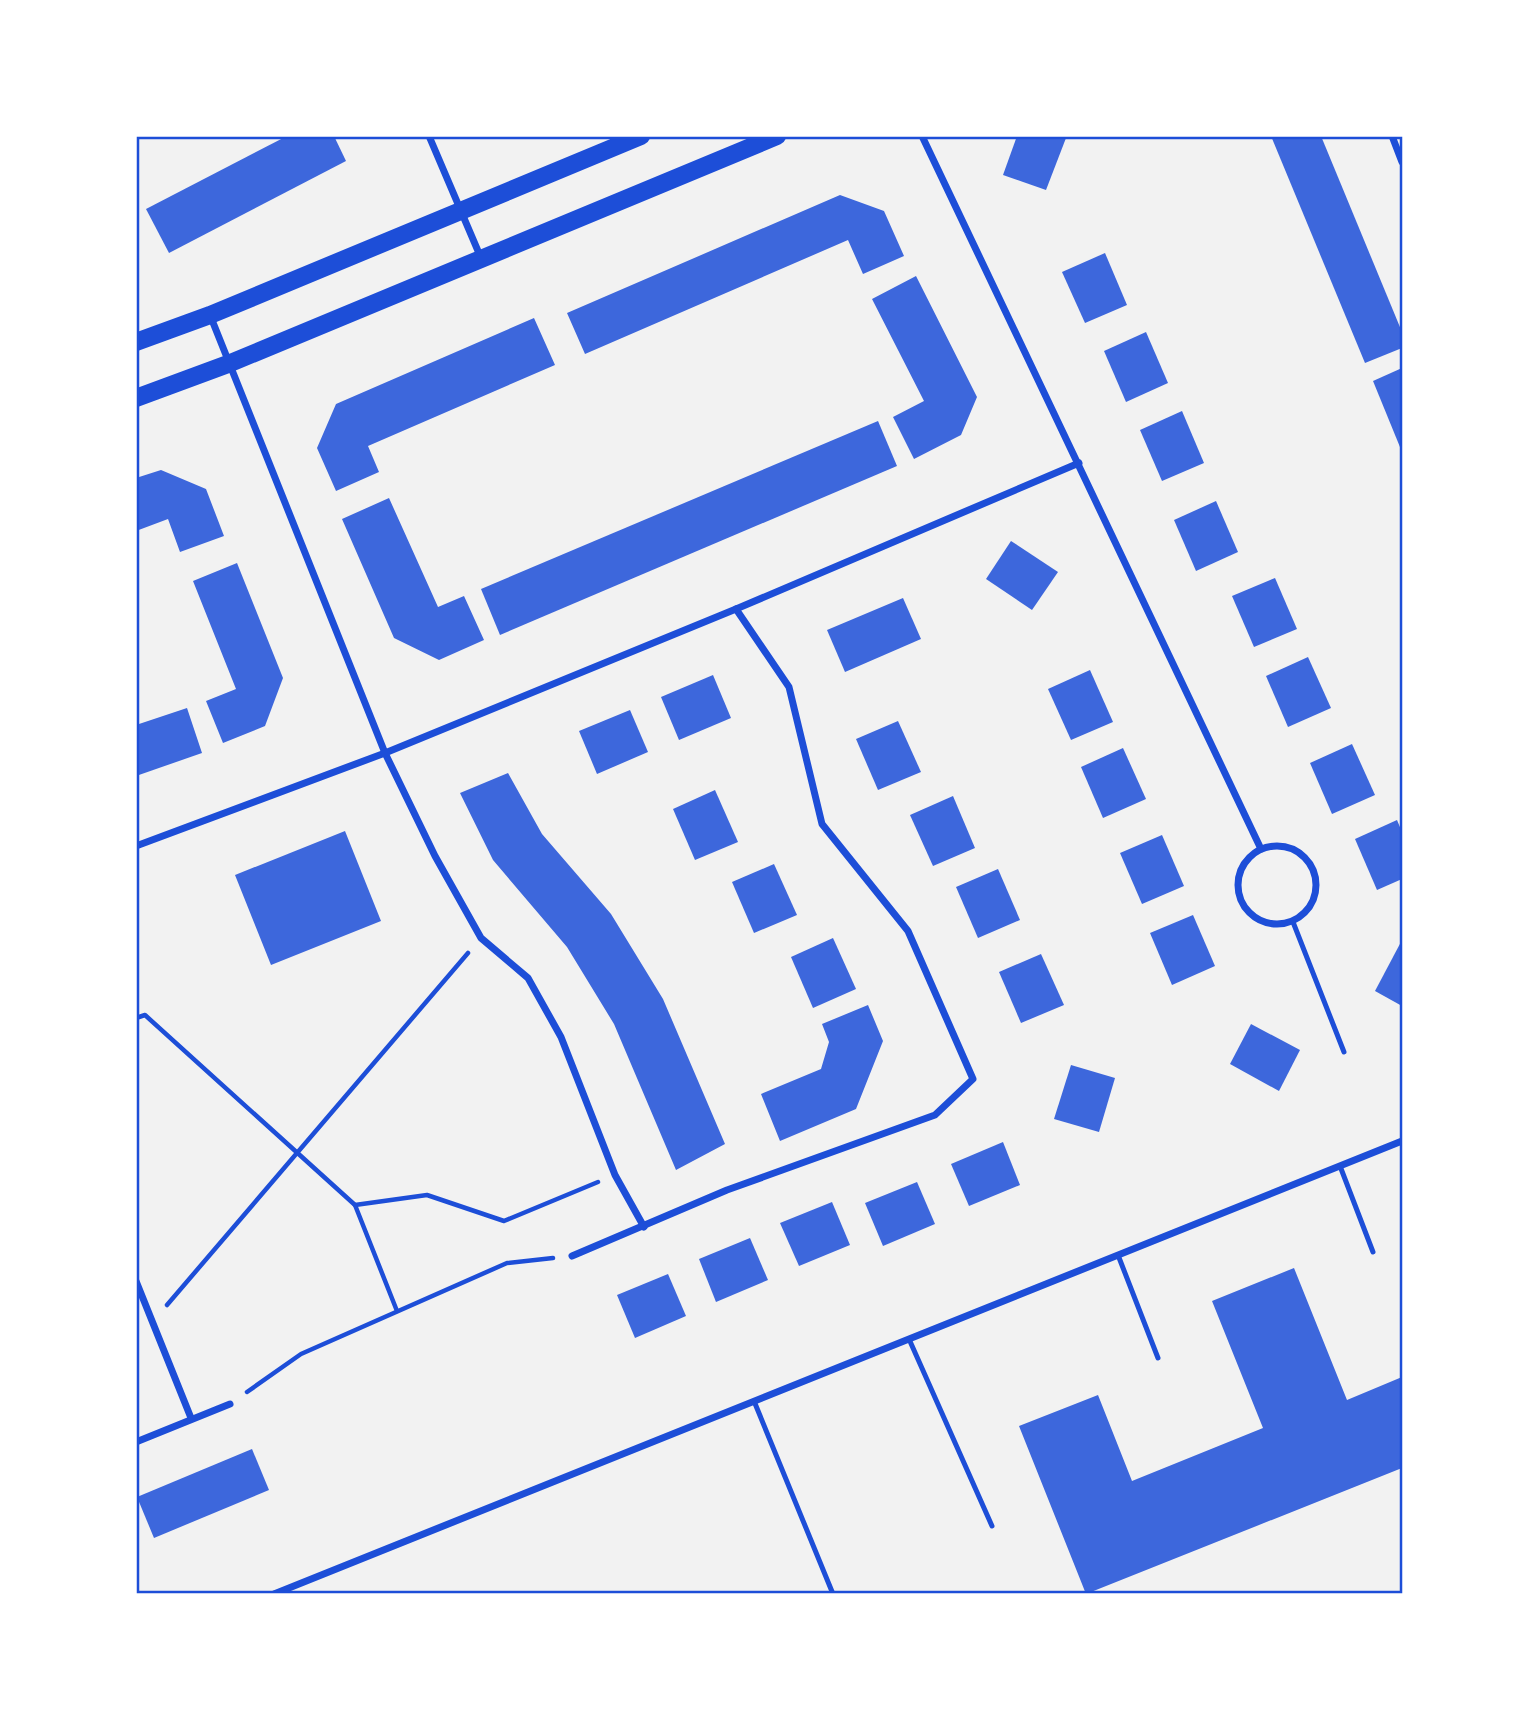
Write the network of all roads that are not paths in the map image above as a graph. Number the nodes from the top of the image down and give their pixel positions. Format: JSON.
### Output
{"nodes":[{"id":1,"x":429,"y":136,"type":"edge"},
{"id":2,"x":641,"y":136,"type":"edge"},
{"id":3,"x":777,"y":136,"type":"edge"},
{"id":4,"x":922,"y":136,"type":"edge"},
{"id":5,"x":1392,"y":136,"type":"edge"},
{"id":6,"x":1402,"y":162,"type":"edge"},
{"id":7,"x":460,"y":210,"type":"junction"},
{"id":8,"x":481,"y":259,"type":"junction"},
{"id":9,"x":210,"y":315,"type":"junction"},
{"id":10,"x":136,"y":342,"type":"edge"},
{"id":11,"x":229,"y":364,"type":"junction"},
{"id":12,"x":136,"y":397,"type":"edge"},
{"id":13,"x":1079,"y":463,"type":"junction"},
{"id":14,"x":736,"y":609,"type":"junction"},
{"id":15,"x":385,"y":752,"type":"junction"},
{"id":16,"x":136,"y":846,"type":"edge"},
{"id":17,"x":1261,"y":849,"type":"junction"},
{"id":18,"x":1293,"y":922,"type":"junction"},
{"id":19,"x":1344,"y":1052,"type":"dead end"},
{"id":20,"x":1402,"y":1141,"type":"edge"},
{"id":21,"x":1340,"y":1166,"type":"junction"},
{"id":22,"x":643,"y":1227,"type":"junction"},
{"id":23,"x":1373,"y":1252,"type":"dead end"},
{"id":24,"x":1118,"y":1255,"type":"junction"},
{"id":25,"x":572,"y":1256,"type":"road end"},
{"id":26,"x":136,"y":1281,"type":"edge"},
{"id":27,"x":909,"y":1339,"type":"junction"},
{"id":28,"x":1158,"y":1358,"type":"dead end"},
{"id":29,"x":754,"y":1401,"type":"junction"},
{"id":30,"x":230,"y":1404,"type":"road end"},
{"id":31,"x":191,"y":1418,"type":"junction"},
{"id":32,"x":136,"y":1442,"type":"edge"},
{"id":33,"x":992,"y":1526,"type":"dead end"},
{"id":34,"x":274,"y":1594,"type":"edge"},
{"id":35,"x":833,"y":1594,"type":"edge"}],
"edges":[{"from":1,"to":7,"type":"street"},
{"from":2,"to":7,"type":"main road"},
{"from":3,"to":8,"type":"main road"},
{"from":4,"to":13,"type":"street"},
{"from":5,"to":6,"type":"street"},
{"from":7,"to":8,"type":"street"},
{"from":7,"to":9,"type":"main road"},
{"from":8,"to":11,"type":"main road"},
{"from":9,"to":10,"type":"main road"},
{"from":9,"to":11,"type":"street"},
{"from":11,"to":12,"type":"main road"},
{"from":11,"to":15,"type":"street"},
{"from":13,"to":14,"type":"street"},
{"from":13,"to":17,"type":"street"},
{"from":14,"to":15,"type":"street"},
{"from":14,"to":22,"type":"street"},
{"from":15,"to":16,"type":"street"},
{"from":15,"to":22,"type":"street"},
{"from":17,"to":18,"type":"street"},
{"from":17,"to":18,"type":"street"},
{"from":18,"to":19,"type":"lane"},
{"from":20,"to":21,"type":"street"},
{"from":21,"to":23,"type":"lane"},
{"from":21,"to":24,"type":"street"},
{"from":22,"to":25,"type":"street"},
{"from":24,"to":27,"type":"street"},
{"from":24,"to":28,"type":"lane"},
{"from":26,"to":31,"type":"street"},
{"from":27,"to":29,"type":"street"},
{"from":27,"to":33,"type":"lane"},
{"from":29,"to":34,"type":"street"},
{"from":29,"to":35,"type":"lane"},
{"from":30,"to":31,"type":"street"},
{"from":31,"to":32,"type":"street"}]}
